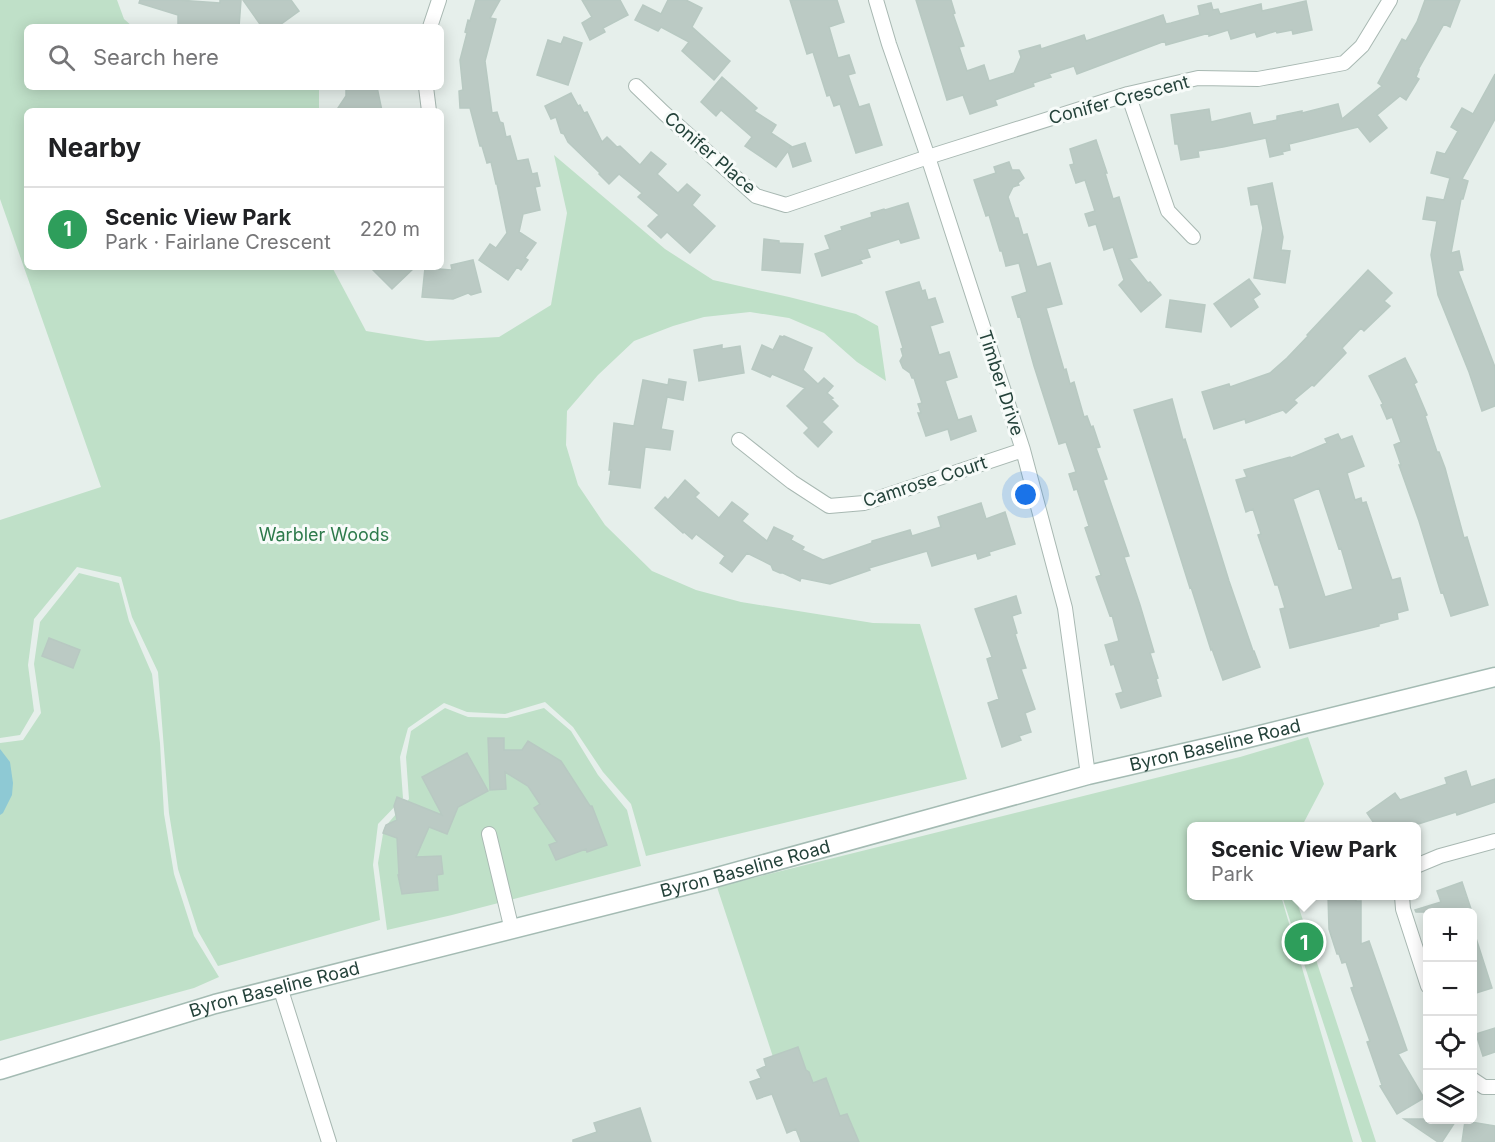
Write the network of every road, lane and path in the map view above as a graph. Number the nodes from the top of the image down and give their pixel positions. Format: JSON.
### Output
{"nodes":[{"id":1,"x":439,"y":0,"type":"edge"},
{"id":2,"x":876,"y":0,"type":"edge"},
{"id":3,"x":1390,"y":0,"type":"edge"},
{"id":4,"x":431,"y":24,"type":"edge"},
{"id":5,"x":636,"y":86,"type":"dead end"},
{"id":6,"x":426,"y":90,"type":"edge"},
{"id":7,"x":1128,"y":94,"type":"junction"},
{"id":8,"x":429,"y":108,"type":"edge"},
{"id":9,"x":928,"y":157,"type":"junction"},
{"id":10,"x":1193,"y":237,"type":"dead end"},
{"id":11,"x":739,"y":441,"type":"dead end"},
{"id":12,"x":1023,"y":450,"type":"junction"},
{"id":13,"x":1495,"y":677,"type":"edge"},
{"id":14,"x":1088,"y":775,"type":"junction"},
{"id":15,"x":489,"y":834,"type":"dead end"},
{"id":16,"x":1495,"y":842,"type":"edge"},
{"id":17,"x":1421,"y":864,"type":"edge"},
{"id":18,"x":1402,"y":900,"type":"edge"},
{"id":19,"x":513,"y":930,"type":"junction"},
{"id":20,"x":1423,"y":971,"type":"edge"},
{"id":21,"x":280,"y":987,"type":"junction"},
{"id":22,"x":0,"y":1070,"type":"edge"},
{"id":23,"x":1477,"y":1082,"type":"edge"},
{"id":24,"x":1495,"y":1087,"type":"edge"},
{"id":25,"x":329,"y":1142,"type":"edge"}],
"edges":[{"from":1,"to":4,"type":"street"},
{"from":2,"to":9,"type":"street","name":"Timber Drive"},
{"from":3,"to":7,"type":"street","name":"Conifer Crescent"},
{"from":5,"to":9,"type":"street","name":"Conifer Place"},
{"from":6,"to":8,"type":"street"},
{"from":7,"to":9,"type":"street","name":"Conifer Crescent"},
{"from":7,"to":10,"type":"street"},
{"from":9,"to":12,"type":"street","name":"Timber Drive"},
{"from":11,"to":12,"type":"street","name":"Camrose Court"},
{"from":12,"to":14,"type":"street","name":"Timber Drive"},
{"from":13,"to":14,"type":"main road","name":"Byron Baseline Road"},
{"from":14,"to":19,"type":"main road","name":"Byron Baseline Road"},
{"from":15,"to":19,"type":"street"},
{"from":16,"to":17,"type":"street"},
{"from":18,"to":20,"type":"street"},
{"from":19,"to":21,"type":"main road","name":"Byron Baseline Road"},
{"from":21,"to":22,"type":"main road","name":"Byron Baseline Road"},
{"from":21,"to":25,"type":"street"},
{"from":23,"to":24,"type":"street"}]}
